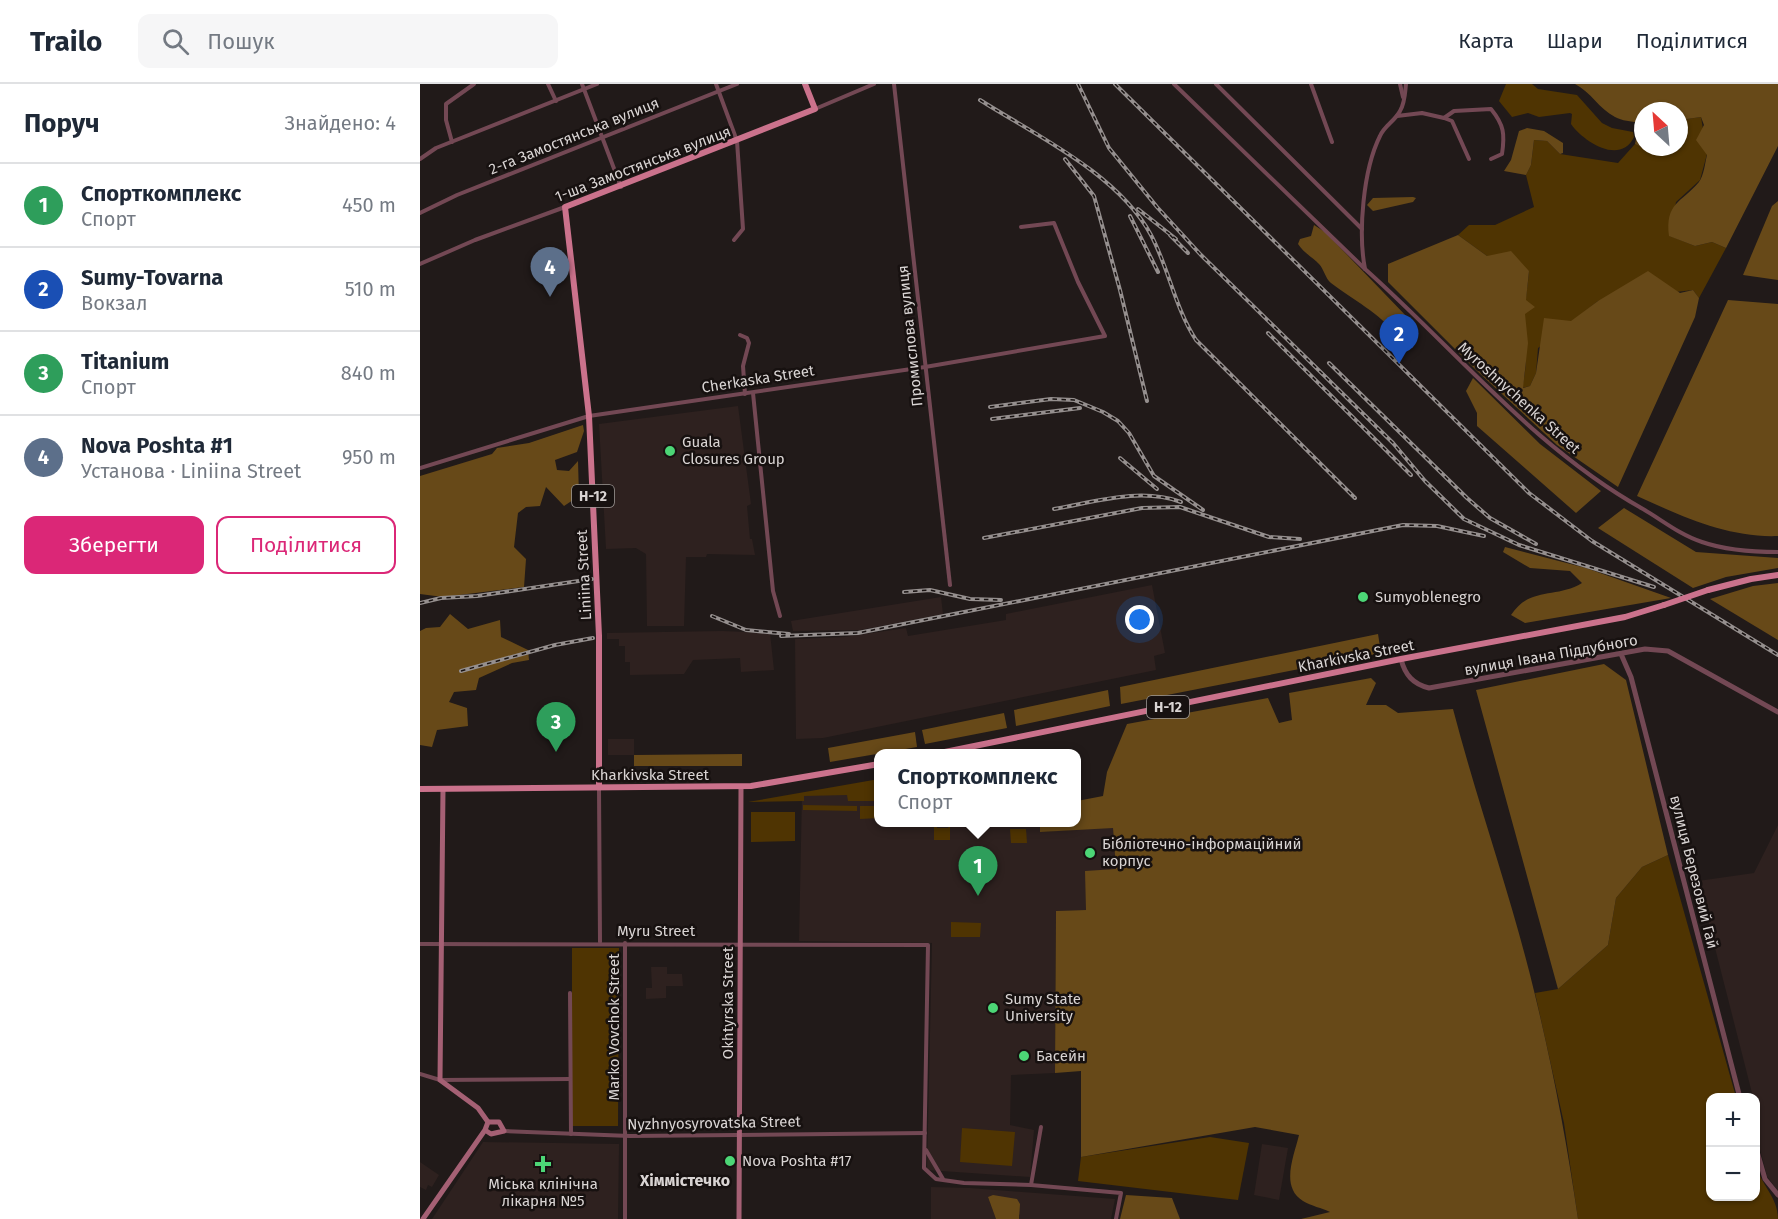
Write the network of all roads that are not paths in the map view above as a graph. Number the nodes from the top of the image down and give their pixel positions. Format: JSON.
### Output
{"nodes":[{"id":1,"x":474,"y":84,"type":"edge"},
{"id":2,"x":548,"y":84,"type":"edge"},
{"id":3,"x":582,"y":84,"type":"edge"},
{"id":4,"x":597,"y":84,"type":"edge"},
{"id":5,"x":716,"y":84,"type":"edge"},
{"id":6,"x":737,"y":84,"type":"edge"},
{"id":7,"x":805,"y":84,"type":"edge"},
{"id":8,"x":874,"y":84,"type":"edge"},
{"id":9,"x":894,"y":84,"type":"edge"},
{"id":10,"x":1174,"y":84,"type":"edge"},
{"id":11,"x":1216,"y":84,"type":"edge"},
{"id":12,"x":1311,"y":84,"type":"edge"},
{"id":13,"x":1400,"y":84,"type":"edge"},
{"id":14,"x":1406,"y":84,"type":"edge"},
{"id":15,"x":584,"y":90,"type":"junction"},
{"id":16,"x":719,"y":91,"type":"junction"},
{"id":17,"x":556,"y":101,"type":"junction"},
{"id":18,"x":1404,"y":101,"type":"junction"},
{"id":19,"x":815,"y":109,"type":"junction"},
{"id":20,"x":1396,"y":116,"type":"junction"},
{"id":21,"x":1444,"y":118,"type":"junction"},
{"id":22,"x":602,"y":138,"type":"junction"},
{"id":23,"x":738,"y":141,"type":"junction"},
{"id":24,"x":452,"y":142,"type":"junction"},
{"id":25,"x":1332,"y":142,"type":"dead end"},
{"id":26,"x":420,"y":159,"type":"edge"},
{"id":27,"x":1469,"y":159,"type":"dead end"},
{"id":28,"x":1491,"y":159,"type":"dead end"},
{"id":29,"x":621,"y":187,"type":"junction"},
{"id":30,"x":565,"y":207,"type":"junction"},
{"id":31,"x":420,"y":213,"type":"edge"},
{"id":32,"x":1021,"y":227,"type":"dead end"},
{"id":33,"x":1363,"y":229,"type":"junction"},
{"id":34,"x":734,"y":240,"type":"dead end"},
{"id":35,"x":420,"y":264,"type":"edge"},
{"id":36,"x":1365,"y":269,"type":"junction"},
{"id":37,"x":740,"y":335,"type":"dead end"},
{"id":38,"x":925,"y":367,"type":"junction"},
{"id":39,"x":753,"y":393,"type":"junction"},
{"id":40,"x":745,"y":394,"type":"junction"},
{"id":41,"x":589,"y":416,"type":"junction"},
{"id":42,"x":420,"y":468,"type":"edge"},
{"id":43,"x":1778,"y":552,"type":"edge"},
{"id":44,"x":1778,"y":575,"type":"edge"},
{"id":45,"x":950,"y":585,"type":"dead end"},
{"id":46,"x":780,"y":616,"type":"dead end"},
{"id":47,"x":1621,"y":654,"type":"junction"},
{"id":48,"x":1401,"y":659,"type":"junction"},
{"id":49,"x":1778,"y":712,"type":"edge"},
{"id":50,"x":955,"y":749,"type":"edge"},
{"id":51,"x":874,"y":765,"type":"edge"},
{"id":52,"x":599,"y":787,"type":"junction"},
{"id":53,"x":741,"y":787,"type":"junction"},
{"id":54,"x":420,"y":789,"type":"edge"},
{"id":55,"x":444,"y":789,"type":"junction"},
{"id":56,"x":600,"y":942,"type":"junction"},
{"id":57,"x":626,"y":943,"type":"junction"},
{"id":58,"x":740,"y":943,"type":"junction"},
{"id":59,"x":420,"y":944,"type":"edge"},
{"id":60,"x":442,"y":944,"type":"junction"},
{"id":61,"x":570,"y":993,"type":"dead end"},
{"id":62,"x":421,"y":1077,"type":"edge"},
{"id":63,"x":570,"y":1079,"type":"junction"},
{"id":64,"x":440,"y":1080,"type":"junction"},
{"id":65,"x":1739,"y":1093,"type":"edge"},
{"id":66,"x":488,"y":1122,"type":"junction"},
{"id":67,"x":1041,"y":1127,"type":"dead end"},
{"id":68,"x":485,"y":1130,"type":"junction"},
{"id":69,"x":504,"y":1131,"type":"junction"},
{"id":70,"x":739,"y":1133,"type":"junction"},
{"id":71,"x":925,"y":1133,"type":"junction"},
{"id":72,"x":571,"y":1134,"type":"junction"},
{"id":73,"x":626,"y":1136,"type":"junction"},
{"id":74,"x":926,"y":1149,"type":"junction"},
{"id":75,"x":1760,"y":1164,"type":"edge"},
{"id":76,"x":945,"y":1181,"type":"junction"},
{"id":77,"x":1031,"y":1185,"type":"junction"},
{"id":78,"x":1778,"y":1195,"type":"edge"},
{"id":79,"x":423,"y":1219,"type":"edge"},
{"id":80,"x":625,"y":1219,"type":"edge"},
{"id":81,"x":739,"y":1219,"type":"edge"},
{"id":82,"x":1116,"y":1219,"type":"edge"}],
"edges":[{"from":1,"to":24,"type":"street"},
{"from":2,"to":17,"type":"street"},
{"from":3,"to":15,"type":"street"},
{"from":4,"to":15,"type":"street"},
{"from":5,"to":16,"type":"street"},
{"from":6,"to":16,"type":"street","name":"2-га Замостянська вулиця"},
{"from":7,"to":19,"type":"main road"},
{"from":8,"to":19,"type":"street","name":"1-ша Замостянська вулиця"},
{"from":9,"to":38,"type":"street","name":"Промислова вулиця"},
{"from":10,"to":36,"type":"street","name":"Myroshnychenka Street"},
{"from":11,"to":33,"type":"street"},
{"from":12,"to":25,"type":"street"},
{"from":13,"to":18,"type":"street"},
{"from":14,"to":18,"type":"street"},
{"from":15,"to":17,"type":"street"},
{"from":15,"to":22,"type":"street"},
{"from":16,"to":22,"type":"street","name":"2-га Замостянська вулиця"},
{"from":16,"to":23,"type":"street"},
{"from":17,"to":24,"type":"street"},
{"from":18,"to":20,"type":"street"},
{"from":19,"to":23,"type":"main road","name":"1-ша Замостянська вулиця"},
{"from":20,"to":21,"type":"street"},
{"from":20,"to":33,"type":"street"},
{"from":21,"to":27,"type":"street"},
{"from":21,"to":28,"type":"street"},
{"from":22,"to":29,"type":"street"},
{"from":22,"to":31,"type":"street","name":"2-га Замостянська вулиця"},
{"from":23,"to":29,"type":"main road","name":"1-ша Замостянська вулиця"},
{"from":23,"to":34,"type":"street"},
{"from":24,"to":26,"type":"street"},
{"from":29,"to":30,"type":"main road","name":"1-ша Замостянська вулиця"},
{"from":30,"to":35,"type":"street","name":"1-ша Замостянська вулиця"},
{"from":30,"to":41,"type":"main road","name":"Liniina Street","number":"Н-12"},
{"from":32,"to":38,"type":"street","name":"Cherkaska Street"},
{"from":33,"to":36,"type":"street"},
{"from":36,"to":43,"type":"street","name":"Myroshnychenka Street"},
{"from":37,"to":40,"type":"street"},
{"from":38,"to":39,"type":"street","name":"Cherkaska Street"},
{"from":38,"to":45,"type":"street","name":"Промислова вулиця"},
{"from":39,"to":40,"type":"street","name":"Cherkaska Street"},
{"from":39,"to":46,"type":"street"},
{"from":40,"to":41,"type":"street","name":"Cherkaska Street"},
{"from":41,"to":42,"type":"street","name":"Cherkaska Street"},
{"from":41,"to":52,"type":"main road","name":"Liniina Street","number":"Н-12"},
{"from":44,"to":48,"type":"main road","name":"Kharkivska Street","number":"Н-12","bridge":true},
{"from":47,"to":48,"type":"street","name":"вулиця Івана Піддубного"},
{"from":47,"to":49,"type":"street","name":"вулиця Івана Піддубного"},
{"from":47,"to":65,"type":"street","name":"вулиця Березовий Гай"},
{"from":48,"to":50,"type":"main road","name":"Kharkivska Street","number":"Н-12"},
{"from":51,"to":53,"type":"main road","name":"Kharkivska Street"},
{"from":52,"to":53,"type":"main road","name":"Kharkivska Street"},
{"from":52,"to":55,"type":"main road","name":"Kharkivska Street"},
{"from":52,"to":56,"type":"street","name":"Liniina Street"},
{"from":53,"to":58,"type":"main road","name":"Okhtyrska Street"},
{"from":54,"to":55,"type":"main road","name":"Kharkivska Street"},
{"from":55,"to":60,"type":"main road"},
{"from":56,"to":57,"type":"street","name":"Myru Street"},
{"from":56,"to":60,"type":"street","name":"Myru Street"},
{"from":57,"to":58,"type":"street","name":"Myru Street"},
{"from":57,"to":73,"type":"street","name":"Marko Vovchok Street"},
{"from":58,"to":70,"type":"main road","name":"Okhtyrska Street"},
{"from":58,"to":71,"type":"street","name":"Myru Street"},
{"from":59,"to":60,"type":"street","name":"Myru Street"},
{"from":60,"to":64,"type":"main road"},
{"from":61,"to":63,"type":"street"},
{"from":62,"to":64,"type":"street","name":"Nyzhnyosyrovatska Street"},
{"from":63,"to":64,"type":"street"},
{"from":63,"to":72,"type":"street"},
{"from":64,"to":66,"type":"main road","name":"Nyzhnyosyrovatska Street"},
{"from":66,"to":68,"type":"main road"},
{"from":66,"to":69,"type":"main road","name":"Nyzhnyosyrovatska Street"},
{"from":67,"to":77,"type":"street"},
{"from":68,"to":69,"type":"main road","name":"Nyzhnyosyrovatska Street"},
{"from":68,"to":79,"type":"main road"},
{"from":69,"to":72,"type":"street","name":"Nyzhnyosyrovatska Street"},
{"from":70,"to":71,"type":"street","name":"Nyzhnyosyrovatska Street"},
{"from":70,"to":73,"type":"street","name":"Nyzhnyosyrovatska Street"},
{"from":70,"to":81,"type":"main road","name":"Okhtyrska Street"},
{"from":71,"to":74,"type":"street"},
{"from":72,"to":73,"type":"street","name":"Nyzhnyosyrovatska Street"},
{"from":73,"to":80,"type":"street","name":"Marko Vovchok Street"},
{"from":74,"to":76,"type":"street"},
{"from":74,"to":76,"type":"street"},
{"from":75,"to":78,"type":"street"},
{"from":76,"to":77,"type":"street"},
{"from":77,"to":82,"type":"street"}]}
